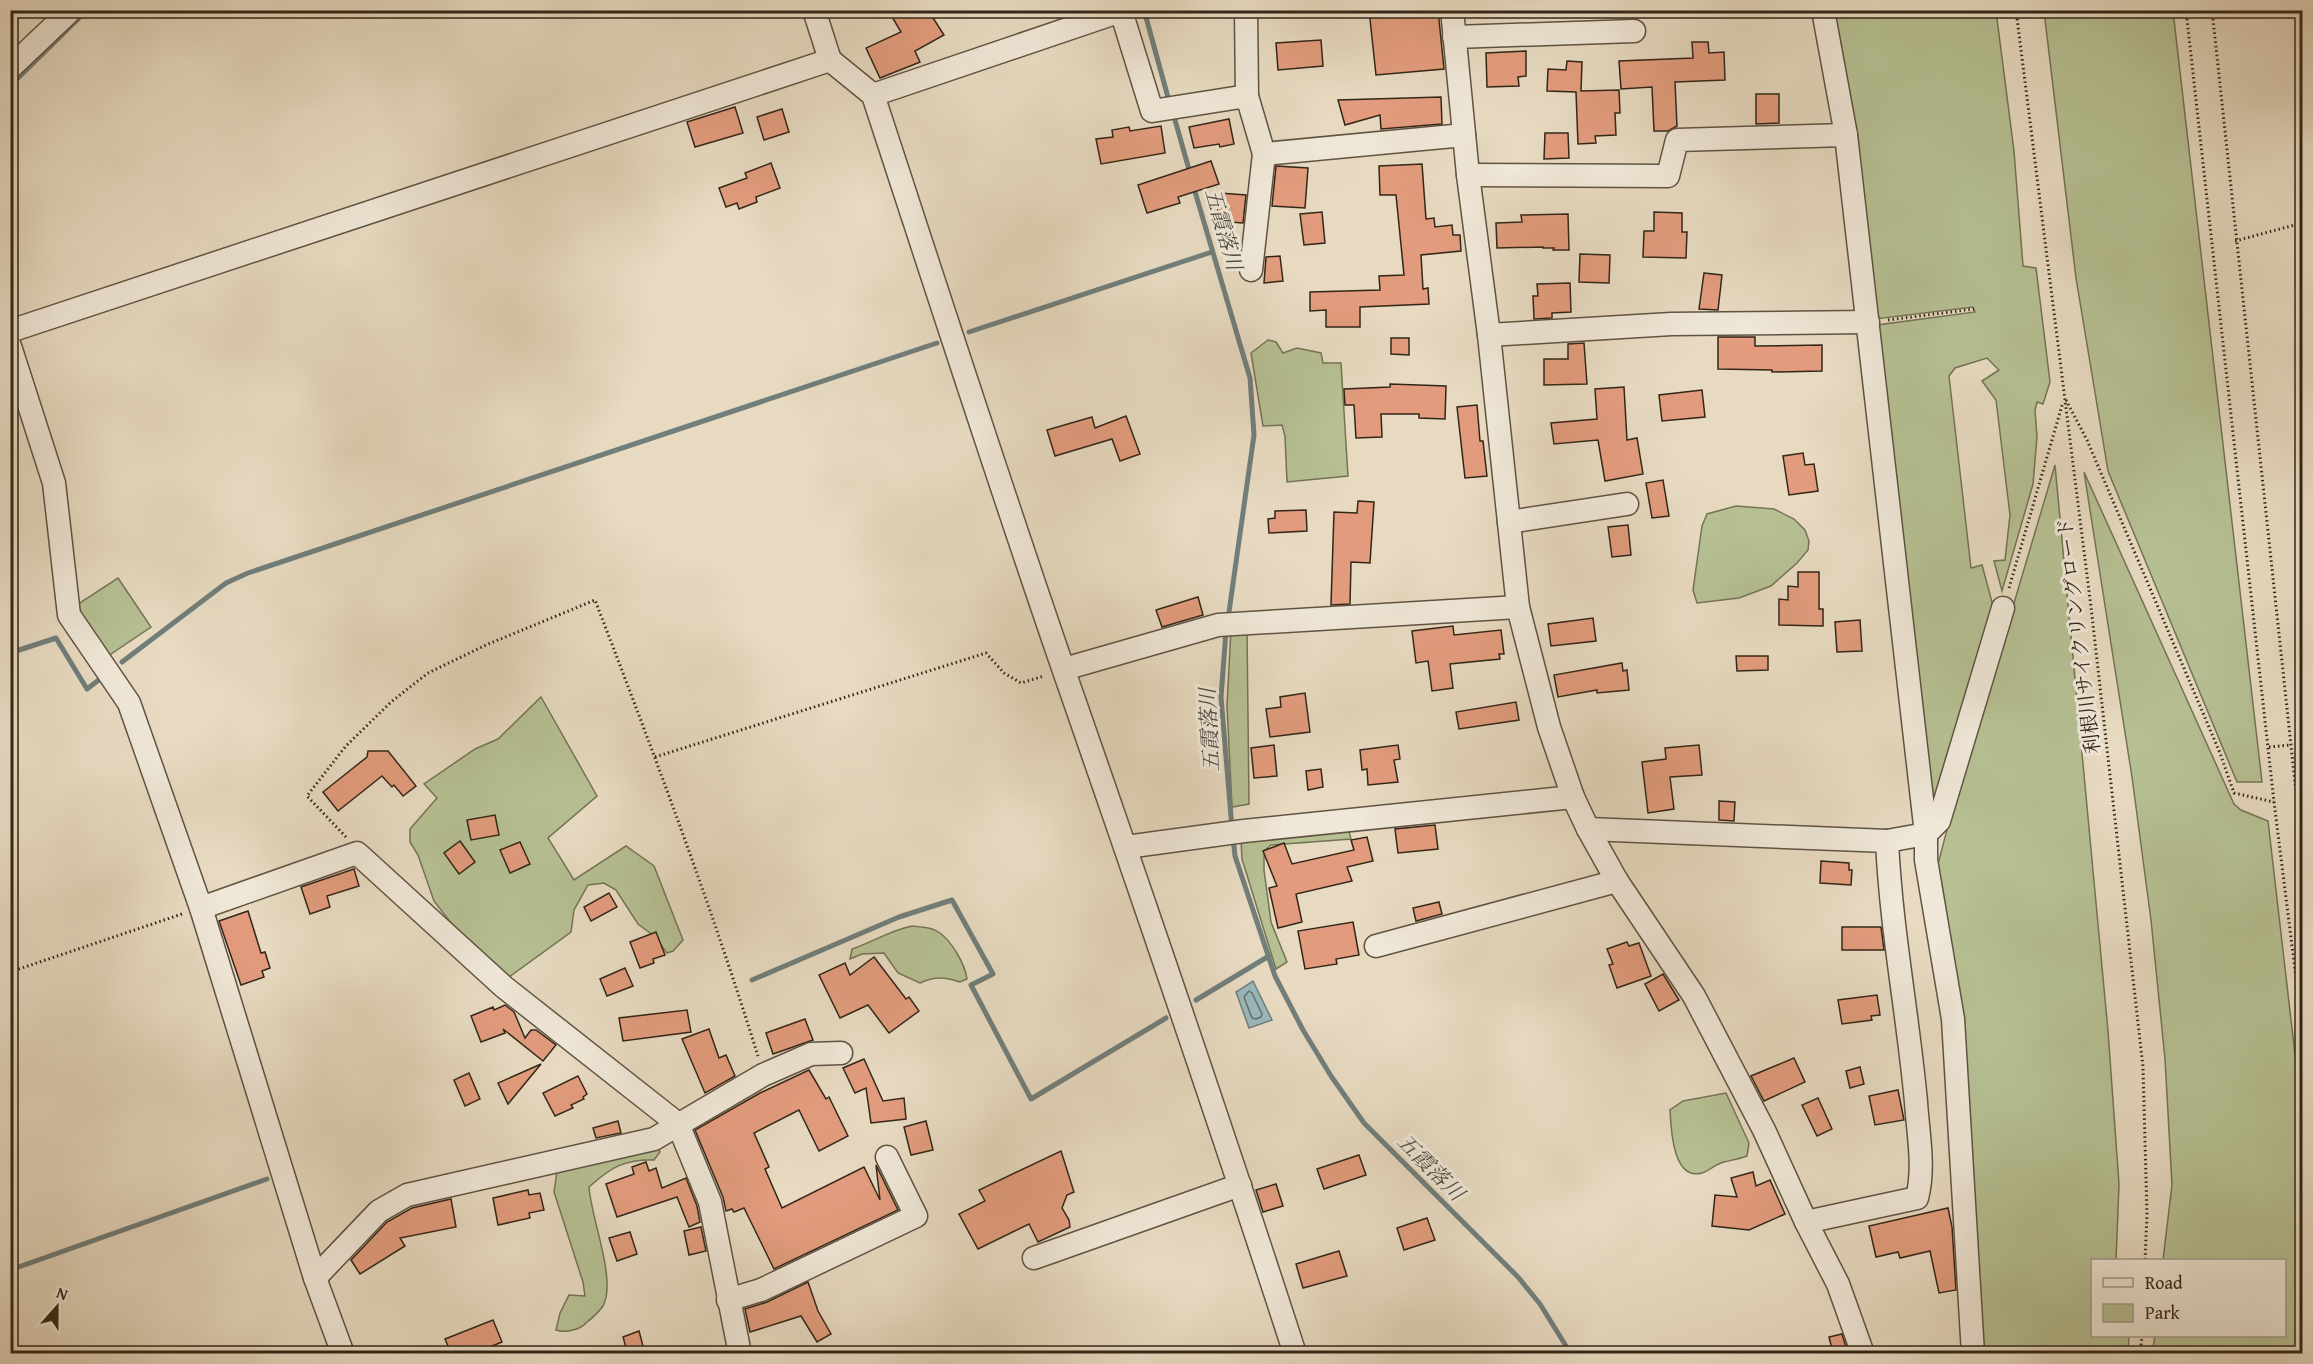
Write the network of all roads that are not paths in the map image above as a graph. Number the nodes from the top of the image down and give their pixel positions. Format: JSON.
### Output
{"nodes":[{"id":1,"x":71,"y":10,"type":"edge"},
{"id":2,"x":814,"y":10,"type":"edge"},
{"id":3,"x":1246,"y":10,"type":"edge"},
{"id":4,"x":1452,"y":10,"type":"edge"},
{"id":5,"x":1823,"y":10,"type":"edge"},
{"id":6,"x":1634,"y":31,"type":"dead end"},
{"id":7,"x":1454,"y":37,"type":"junction"},
{"id":8,"x":830,"y":60,"type":"junction"},
{"id":9,"x":10,"y":68,"type":"edge"},
{"id":10,"x":873,"y":95,"type":"junction"},
{"id":11,"x":1247,"y":96,"type":"junction"},
{"id":12,"x":1464,"y":135,"type":"junction"},
{"id":13,"x":1846,"y":135,"type":"junction"},
{"id":14,"x":1264,"y":154,"type":"junction"},
{"id":15,"x":1468,"y":175,"type":"junction"},
{"id":16,"x":1251,"y":270,"type":"dead end"},
{"id":17,"x":1869,"y":322,"type":"junction"},
{"id":18,"x":10,"y":331,"type":"edge"},
{"id":19,"x":1489,"y":334,"type":"junction"},
{"id":20,"x":10,"y":346,"type":"edge"},
{"id":21,"x":1627,"y":504,"type":"dead end"},
{"id":22,"x":1509,"y":522,"type":"junction"},
{"id":23,"x":1518,"y":607,"type":"junction"},
{"id":24,"x":2002,"y":608,"type":"road end"},
{"id":25,"x":1064,"y":669,"type":"junction"},
{"id":26,"x":1573,"y":797,"type":"junction"},
{"id":27,"x":1588,"y":829,"type":"junction"},
{"id":28,"x":1926,"y":834,"type":"junction"},
{"id":29,"x":1887,"y":841,"type":"junction"},
{"id":30,"x":1126,"y":847,"type":"junction"},
{"id":31,"x":1617,"y":881,"type":"junction"},
{"id":32,"x":201,"y":908,"type":"junction"},
{"id":33,"x":1376,"y":946,"type":"dead end"},
{"id":34,"x":841,"y":1053,"type":"dead end"},
{"id":35,"x":678,"y":1124,"type":"junction"},
{"id":36,"x":887,"y":1156,"type":"dead end"},
{"id":37,"x":1240,"y":1185,"type":"junction"},
{"id":38,"x":1806,"y":1222,"type":"junction"},
{"id":39,"x":1034,"y":1258,"type":"dead end"},
{"id":40,"x":315,"y":1278,"type":"junction"},
{"id":41,"x":728,"y":1300,"type":"junction"},
{"id":42,"x":343,"y":1353,"type":"edge"},
{"id":43,"x":740,"y":1353,"type":"edge"},
{"id":44,"x":1295,"y":1353,"type":"edge"},
{"id":45,"x":1863,"y":1353,"type":"edge"},
{"id":46,"x":1974,"y":1353,"type":"edge"}],
"edges":[{"from":1,"to":9,"type":"street"},
{"from":2,"to":8,"type":"street"},
{"from":3,"to":11,"type":"street"},
{"from":4,"to":7,"type":"street"},
{"from":5,"to":13,"type":"street"},
{"from":6,"to":7,"type":"street"},
{"from":7,"to":12,"type":"street"},
{"from":8,"to":10,"type":"street"},
{"from":8,"to":18,"type":"street"},
{"from":10,"to":11,"type":"street"},
{"from":10,"to":25,"type":"street"},
{"from":11,"to":14,"type":"street"},
{"from":12,"to":14,"type":"street"},
{"from":12,"to":15,"type":"street"},
{"from":13,"to":15,"type":"street"},
{"from":13,"to":17,"type":"street"},
{"from":14,"to":16,"type":"street"},
{"from":15,"to":19,"type":"street"},
{"from":17,"to":19,"type":"street"},
{"from":17,"to":28,"type":"street"},
{"from":19,"to":22,"type":"street"},
{"from":20,"to":32,"type":"street"},
{"from":21,"to":22,"type":"street"},
{"from":22,"to":23,"type":"street"},
{"from":23,"to":25,"type":"street"},
{"from":23,"to":26,"type":"street"},
{"from":24,"to":28,"type":"street"},
{"from":25,"to":30,"type":"street"},
{"from":26,"to":27,"type":"street"},
{"from":26,"to":30,"type":"street"},
{"from":27,"to":29,"type":"street"},
{"from":27,"to":31,"type":"street"},
{"from":28,"to":29,"type":"street"},
{"from":28,"to":46,"type":"street"},
{"from":29,"to":38,"type":"street"},
{"from":30,"to":37,"type":"street"},
{"from":31,"to":33,"type":"street"},
{"from":31,"to":38,"type":"street"},
{"from":32,"to":35,"type":"street"},
{"from":32,"to":40,"type":"street"},
{"from":34,"to":35,"type":"street"},
{"from":35,"to":40,"type":"street"},
{"from":35,"to":41,"type":"street"},
{"from":36,"to":41,"type":"street"},
{"from":37,"to":39,"type":"street"},
{"from":37,"to":44,"type":"street"},
{"from":38,"to":45,"type":"street"},
{"from":40,"to":42,"type":"street"},
{"from":41,"to":43,"type":"street"}]}
